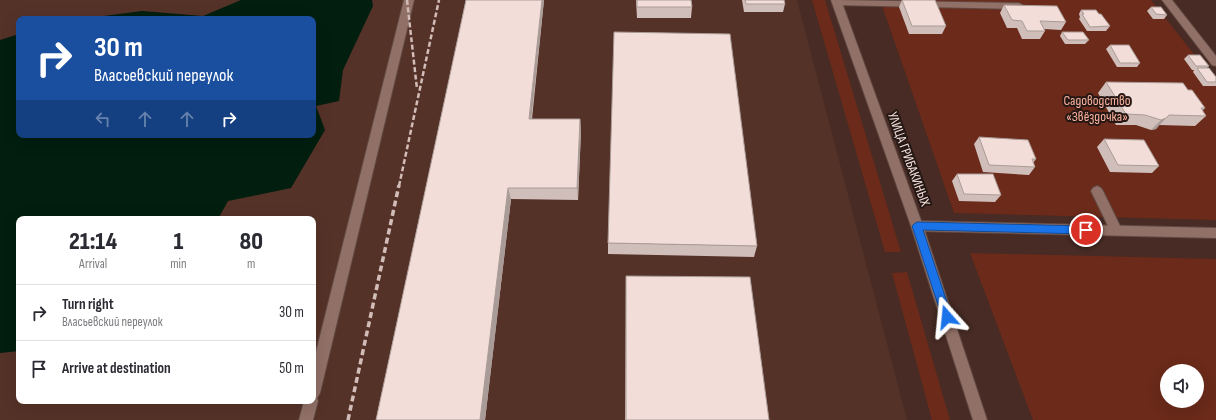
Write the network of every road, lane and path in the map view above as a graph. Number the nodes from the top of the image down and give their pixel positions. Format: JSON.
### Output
{"nodes":[{"id":1,"x":409,"y":0,"type":"edge"},
{"id":2,"x":1168,"y":0,"type":"edge"},
{"id":3,"x":836,"y":1,"type":"edge"},
{"id":4,"x":1025,"y":6,"type":"edge"},
{"id":5,"x":1216,"y":63,"type":"edge"},
{"id":6,"x":1097,"y":191,"type":"dead end"},
{"id":7,"x":917,"y":226,"type":"junction"},
{"id":8,"x":1116,"y":230,"type":"junction"},
{"id":9,"x":1216,"y":232,"type":"edge"},
{"id":10,"x":316,"y":381,"type":"edge"},
{"id":11,"x":310,"y":404,"type":"edge"},
{"id":12,"x":306,"y":420,"type":"edge"},
{"id":13,"x":980,"y":420,"type":"edge"}],
"edges":[{"from":1,"to":10,"type":"street"},
{"from":2,"to":5,"type":"street"},
{"from":3,"to":4,"type":"street"},
{"from":3,"to":7,"type":"street","name":"УЛИЦА ГРИБАКИНЫХ"},
{"from":6,"to":8,"type":"street"},
{"from":7,"to":8,"type":"street"},
{"from":7,"to":13,"type":"street","name":"УЛИЦА ГРИБАКИНЫХ"},
{"from":8,"to":9,"type":"street"},
{"from":11,"to":12,"type":"street"}]}
